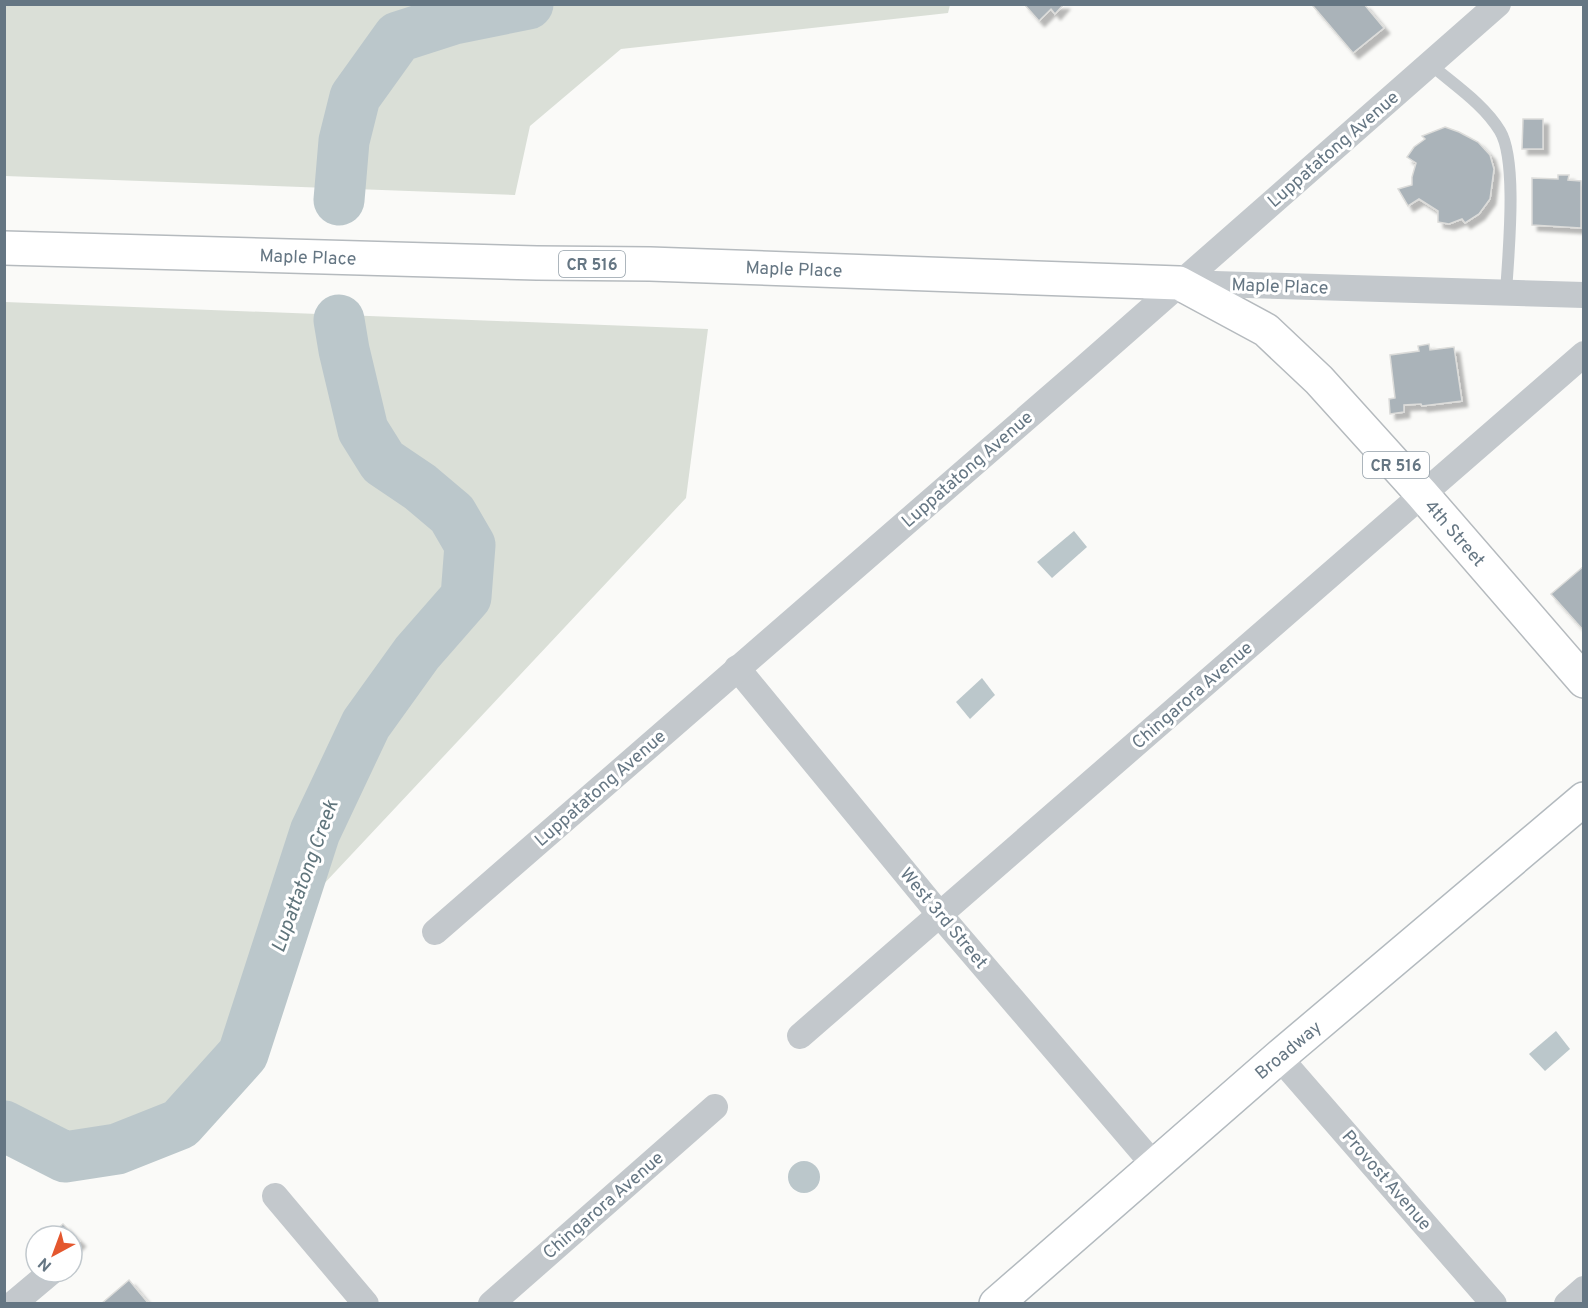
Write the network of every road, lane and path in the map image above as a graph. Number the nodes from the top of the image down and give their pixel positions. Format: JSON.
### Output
{"nodes":[{"id":1,"x":1498,"y":4,"type":"edge"},
{"id":2,"x":1430,"y":64,"type":"junction"},
{"id":3,"x":4,"y":248,"type":"edge"},
{"id":4,"x":1179,"y":283,"type":"junction"},
{"id":5,"x":1506,"y":293,"type":"junction"},
{"id":6,"x":1584,"y":295,"type":"edge"},
{"id":7,"x":1584,"y":354,"type":"edge"},
{"id":8,"x":1422,"y":494,"type":"junction"},
{"id":9,"x":737,"y":668,"type":"junction"},
{"id":10,"x":1584,"y":681,"type":"edge"},
{"id":11,"x":1584,"y":799,"type":"edge"},
{"id":12,"x":940,"y":915,"type":"junction"},
{"id":13,"x":435,"y":932,"type":"dead end"},
{"id":14,"x":800,"y":1036,"type":"dead end"},
{"id":15,"x":1280,"y":1057,"type":"junction"},
{"id":16,"x":716,"y":1107,"type":"dead end"},
{"id":17,"x":1154,"y":1165,"type":"junction"},
{"id":18,"x":275,"y":1196,"type":"dead end"},
{"id":19,"x":37,"y":1284,"type":"edge"},
{"id":20,"x":1584,"y":1289,"type":"edge"},
{"id":21,"x":13,"y":1304,"type":"edge"},
{"id":22,"x":366,"y":1304,"type":"edge"},
{"id":23,"x":491,"y":1304,"type":"edge"},
{"id":24,"x":996,"y":1304,"type":"edge"},
{"id":25,"x":1494,"y":1304,"type":"edge"},
{"id":26,"x":1567,"y":1304,"type":"edge"}],
"edges":[{"from":1,"to":2,"type":"street","name":"Luppatatong Avenue"},
{"from":2,"to":4,"type":"street","name":"Luppatatong Avenue"},
{"from":2,"to":5,"type":"lane"},
{"from":3,"to":4,"type":"main road","name":"Maple Place","number":"CR 516"},
{"from":4,"to":5,"type":"street","name":"Maple Place"},
{"from":4,"to":8,"type":"main road","name":"4th Street","number":"CR 516"},
{"from":4,"to":9,"type":"street","name":"Luppatatong Avenue"},
{"from":5,"to":6,"type":"street","name":"Maple Place"},
{"from":7,"to":8,"type":"street","name":"Chingarora Avenue"},
{"from":8,"to":10,"type":"main road","name":"4th Street","number":"CR 516"},
{"from":8,"to":12,"type":"street","name":"Chingarora Avenue"},
{"from":9,"to":12,"type":"street","name":"West 3rd Street"},
{"from":9,"to":13,"type":"street","name":"Luppatatong Avenue"},
{"from":11,"to":15,"type":"main road","name":"Broadway"},
{"from":12,"to":14,"type":"street","name":"Chingarora Avenue"},
{"from":12,"to":17,"type":"street","name":"West 3rd Street"},
{"from":15,"to":17,"type":"main road","name":"Broadway"},
{"from":15,"to":25,"type":"street","name":"Provost Avenue"},
{"from":16,"to":23,"type":"street","name":"Chingarora Avenue"},
{"from":17,"to":24,"type":"main road","name":"Broadway"},
{"from":18,"to":22,"type":"street"},
{"from":19,"to":21,"type":"street"},
{"from":20,"to":26,"type":"street"}]}
